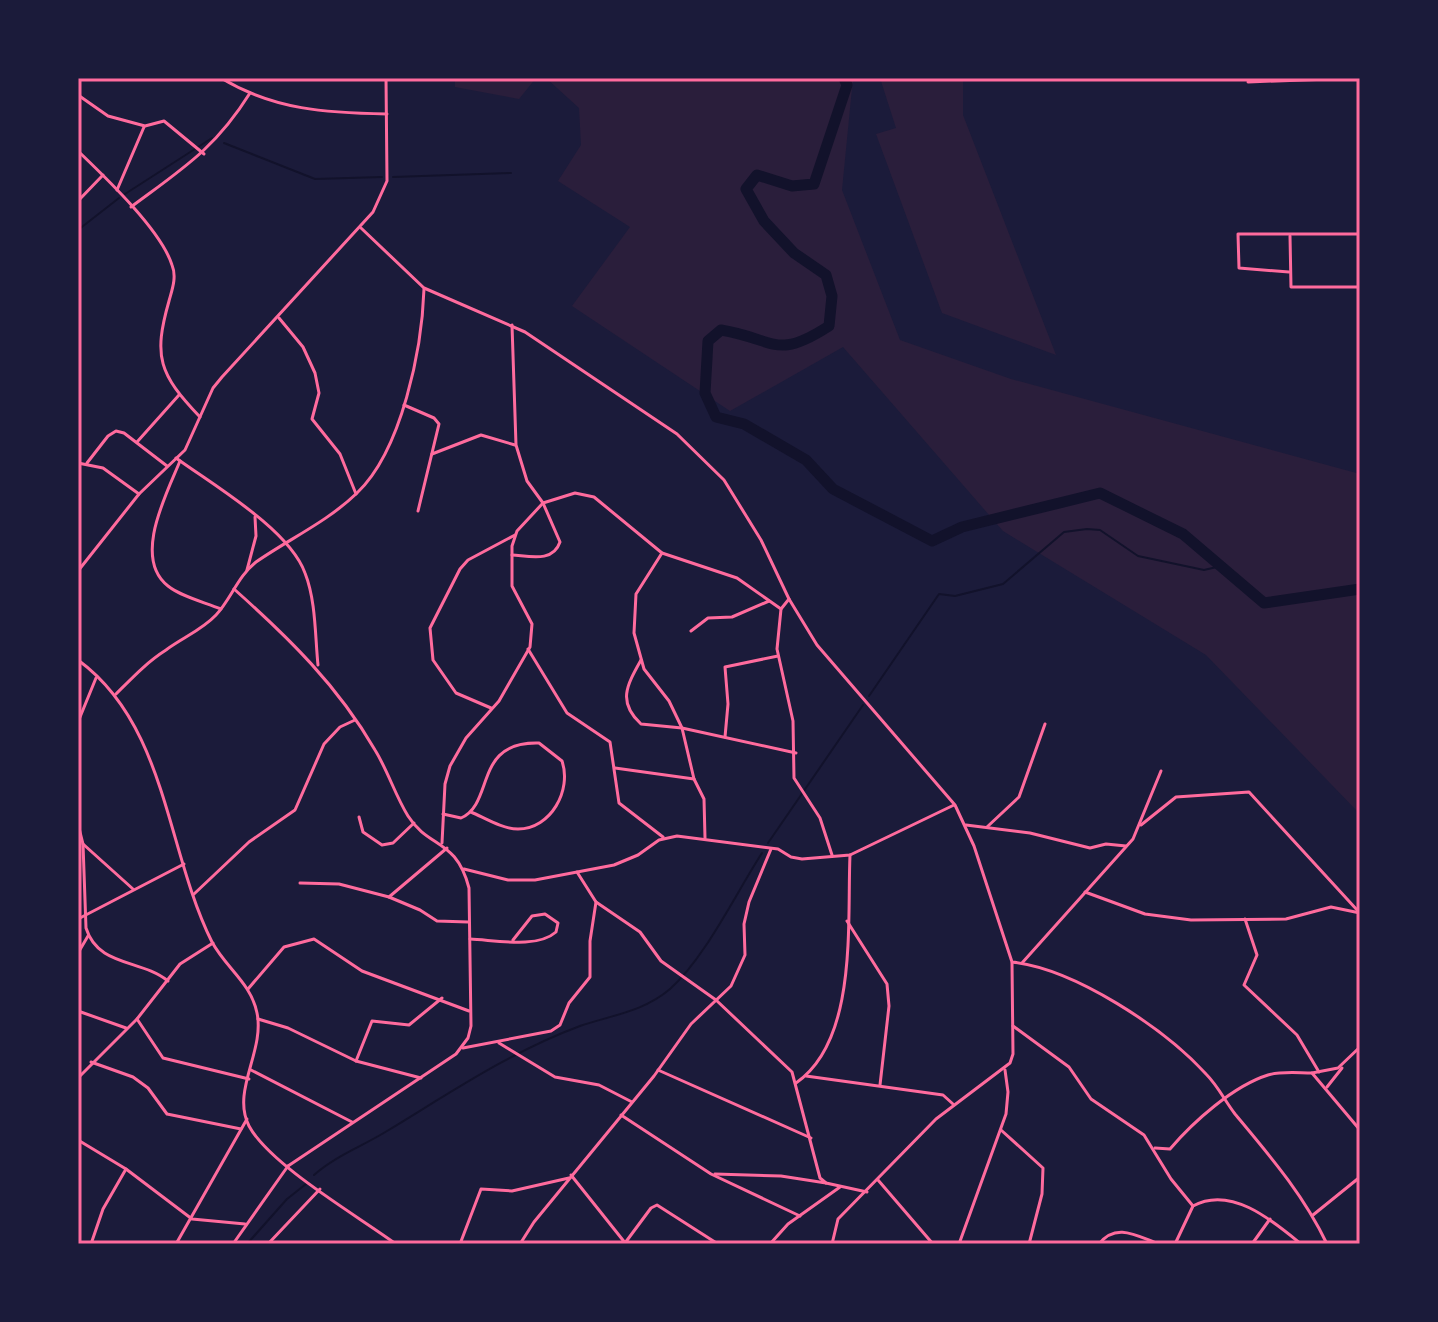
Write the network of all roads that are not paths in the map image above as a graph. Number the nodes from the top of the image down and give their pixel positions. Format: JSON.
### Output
{"nodes":[{"id":1,"x":221,"y":78,"type":"edge"},
{"id":2,"x":386,"y":78,"type":"edge"},
{"id":3,"x":1333,"y":78,"type":"edge"},
{"id":4,"x":1356,"y":78,"type":"edge"},
{"id":5,"x":1248,"y":82,"type":"dead end"},
{"id":6,"x":250,"y":93,"type":"junction"},
{"id":7,"x":78,"y":95,"type":"edge"},
{"id":8,"x":387,"y":114,"type":"junction"},
{"id":9,"x":145,"y":126,"type":"junction"},
{"id":10,"x":78,"y":151,"type":"edge"},
{"id":11,"x":200,"y":151,"type":"junction"},
{"id":12,"x":103,"y":175,"type":"junction"},
{"id":13,"x":117,"y":190,"type":"junction"},
{"id":14,"x":78,"y":201,"type":"edge"},
{"id":15,"x":131,"y":207,"type":"junction"},
{"id":16,"x":361,"y":228,"type":"junction"},
{"id":17,"x":1360,"y":234,"type":"edge"},
{"id":18,"x":1290,"y":235,"type":"junction"},
{"id":19,"x":1289,"y":272,"type":"junction"},
{"id":20,"x":1360,"y":287,"type":"edge"},
{"id":21,"x":424,"y":288,"type":"junction"},
{"id":22,"x":279,"y":318,"type":"junction"},
{"id":23,"x":512,"y":325,"type":"junction"},
{"id":24,"x":179,"y":395,"type":"junction"},
{"id":25,"x":404,"y":405,"type":"junction"},
{"id":26,"x":200,"y":417,"type":"junction"},
{"id":27,"x":137,"y":442,"type":"junction"},
{"id":28,"x":516,"y":445,"type":"junction"},
{"id":29,"x":432,"y":454,"type":"junction"},
{"id":30,"x":178,"y":459,"type":"junction"},
{"id":31,"x":78,"y":463,"type":"edge"},
{"id":32,"x":87,"y":463,"type":"junction"},
{"id":33,"x":167,"y":466,"type":"junction"},
{"id":34,"x":139,"y":494,"type":"junction"},
{"id":35,"x":356,"y":494,"type":"junction"},
{"id":36,"x":543,"y":503,"type":"junction"},
{"id":37,"x":418,"y":511,"type":"dead end"},
{"id":38,"x":255,"y":517,"type":"junction"},
{"id":39,"x":515,"y":535,"type":"junction"},
{"id":40,"x":287,"y":544,"type":"junction"},
{"id":41,"x":662,"y":553,"type":"junction"},
{"id":42,"x":512,"y":555,"type":"junction"},
{"id":43,"x":247,"y":570,"type":"junction"},
{"id":44,"x":78,"y":571,"type":"edge"},
{"id":45,"x":234,"y":589,"type":"junction"},
{"id":46,"x":789,"y":599,"type":"junction"},
{"id":47,"x":769,"y":601,"type":"junction"},
{"id":48,"x":221,"y":609,"type":"junction"},
{"id":49,"x":781,"y":609,"type":"junction"},
{"id":50,"x":691,"y":631,"type":"dead end"},
{"id":51,"x":528,"y":649,"type":"junction"},
{"id":52,"x":778,"y":656,"type":"junction"},
{"id":53,"x":78,"y":660,"type":"edge"},
{"id":54,"x":641,"y":660,"type":"junction"},
{"id":55,"x":319,"y":668,"type":"junction"},
{"id":56,"x":97,"y":675,"type":"junction"},
{"id":57,"x":116,"y":694,"type":"junction"},
{"id":58,"x":491,"y":708,"type":"junction"},
{"id":59,"x":356,"y":719,"type":"junction"},
{"id":60,"x":78,"y":722,"type":"edge"},
{"id":61,"x":1045,"y":724,"type":"dead end"},
{"id":62,"x":682,"y":728,"type":"junction"},
{"id":63,"x":725,"y":737,"type":"junction"},
{"id":64,"x":796,"y":753,"type":"junction"},
{"id":65,"x":614,"y":768,"type":"junction"},
{"id":66,"x":1161,"y":771,"type":"dead end"},
{"id":67,"x":694,"y":779,"type":"junction"},
{"id":68,"x":955,"y":805,"type":"junction"},
{"id":69,"x":471,"y":812,"type":"junction"},
{"id":70,"x":443,"y":814,"type":"junction"},
{"id":71,"x":359,"y":817,"type":"dead end"},
{"id":72,"x":414,"y":823,"type":"junction"},
{"id":73,"x":78,"y":824,"type":"edge"},
{"id":74,"x":966,"y":825,"type":"junction"},
{"id":75,"x":1141,"y":825,"type":"junction"},
{"id":76,"x":987,"y":827,"type":"junction"},
{"id":77,"x":664,"y":838,"type":"junction"},
{"id":78,"x":705,"y":838,"type":"junction"},
{"id":79,"x":442,"y":843,"type":"junction"},
{"id":80,"x":83,"y":844,"type":"junction"},
{"id":81,"x":1126,"y":846,"type":"junction"},
{"id":82,"x":447,"y":847,"type":"junction"},
{"id":83,"x":771,"y":849,"type":"junction"},
{"id":84,"x":832,"y":855,"type":"junction"},
{"id":85,"x":850,"y":855,"type":"junction"},
{"id":86,"x":184,"y":864,"type":"junction"},
{"id":87,"x":464,"y":869,"type":"junction"},
{"id":88,"x":577,"y":872,"type":"junction"},
{"id":89,"x":300,"y":883,"type":"dead end"},
{"id":90,"x":133,"y":889,"type":"junction"},
{"id":91,"x":1085,"y":892,"type":"junction"},
{"id":92,"x":194,"y":894,"type":"junction"},
{"id":93,"x":389,"y":897,"type":"junction"},
{"id":94,"x":596,"y":902,"type":"junction"},
{"id":95,"x":1359,"y":912,"type":"edge"},
{"id":96,"x":85,"y":915,"type":"junction"},
{"id":97,"x":78,"y":919,"type":"edge"},
{"id":98,"x":1245,"y":919,"type":"junction"},
{"id":99,"x":847,"y":921,"type":"junction"},
{"id":100,"x":470,"y":922,"type":"junction"},
{"id":101,"x":88,"y":935,"type":"junction"},
{"id":102,"x":470,"y":939,"type":"junction"},
{"id":103,"x":513,"y":940,"type":"junction"},
{"id":104,"x":213,"y":943,"type":"junction"},
{"id":105,"x":78,"y":953,"type":"edge"},
{"id":106,"x":1012,"y":962,"type":"junction"},
{"id":107,"x":1022,"y":963,"type":"junction"},
{"id":108,"x":168,"y":981,"type":"junction"},
{"id":109,"x":248,"y":989,"type":"junction"},
{"id":110,"x":442,"y":998,"type":"junction"},
{"id":111,"x":716,"y":1000,"type":"junction"},
{"id":112,"x":78,"y":1011,"type":"edge"},
{"id":113,"x":469,"y":1011,"type":"junction"},
{"id":114,"x":137,"y":1019,"type":"junction"},
{"id":115,"x":258,"y":1019,"type":"junction"},
{"id":116,"x":1013,"y":1026,"type":"junction"},
{"id":117,"x":126,"y":1028,"type":"junction"},
{"id":118,"x":498,"y":1042,"type":"junction"},
{"id":119,"x":1360,"y":1047,"type":"edge"},
{"id":120,"x":463,"y":1048,"type":"junction"},
{"id":121,"x":1358,"y":1054,"type":"edge"},
{"id":122,"x":356,"y":1061,"type":"junction"},
{"id":123,"x":91,"y":1062,"type":"junction"},
{"id":124,"x":1344,"y":1065,"type":"junction"},
{"id":125,"x":251,"y":1070,"type":"junction"},
{"id":126,"x":658,"y":1070,"type":"junction"},
{"id":127,"x":1005,"y":1070,"type":"junction"},
{"id":128,"x":1319,"y":1072,"type":"junction"},
{"id":129,"x":1312,"y":1073,"type":"junction"},
{"id":130,"x":806,"y":1076,"type":"junction"},
{"id":131,"x":78,"y":1078,"type":"edge"},
{"id":132,"x":421,"y":1078,"type":"junction"},
{"id":133,"x":249,"y":1079,"type":"junction"},
{"id":134,"x":796,"y":1083,"type":"junction"},
{"id":135,"x":880,"y":1085,"type":"junction"},
{"id":136,"x":1326,"y":1089,"type":"junction"},
{"id":137,"x":1225,"y":1100,"type":"junction"},
{"id":138,"x":632,"y":1102,"type":"junction"},
{"id":139,"x":954,"y":1105,"type":"junction"},
{"id":140,"x":621,"y":1115,"type":"junction"},
{"id":141,"x":247,"y":1119,"type":"junction"},
{"id":142,"x":352,"y":1122,"type":"junction"},
{"id":143,"x":241,"y":1129,"type":"junction"},
{"id":144,"x":1001,"y":1130,"type":"junction"},
{"id":145,"x":1360,"y":1130,"type":"edge"},
{"id":146,"x":811,"y":1138,"type":"junction"},
{"id":147,"x":78,"y":1140,"type":"edge"},
{"id":148,"x":1155,"y":1148,"type":"junction"},
{"id":149,"x":288,"y":1166,"type":"junction"},
{"id":150,"x":126,"y":1169,"type":"junction"},
{"id":151,"x":711,"y":1174,"type":"junction"},
{"id":152,"x":570,"y":1176,"type":"junction"},
{"id":153,"x":1360,"y":1177,"type":"edge"},
{"id":154,"x":878,"y":1180,"type":"junction"},
{"id":155,"x":826,"y":1183,"type":"junction"},
{"id":156,"x":840,"y":1187,"type":"junction"},
{"id":157,"x":320,"y":1189,"type":"junction"},
{"id":158,"x":867,"y":1192,"type":"junction"},
{"id":159,"x":1193,"y":1206,"type":"junction"},
{"id":160,"x":1313,"y":1215,"type":"junction"},
{"id":161,"x":800,"y":1216,"type":"junction"},
{"id":162,"x":192,"y":1219,"type":"junction"},
{"id":163,"x":1270,"y":1219,"type":"junction"},
{"id":164,"x":245,"y":1224,"type":"junction"},
{"id":165,"x":625,"y":1243,"type":"edge"},
{"id":166,"x":91,"y":1244,"type":"edge"},
{"id":167,"x":176,"y":1244,"type":"edge"},
{"id":168,"x":233,"y":1244,"type":"edge"},
{"id":169,"x":268,"y":1244,"type":"edge"},
{"id":170,"x":396,"y":1244,"type":"edge"},
{"id":171,"x":460,"y":1244,"type":"edge"},
{"id":172,"x":520,"y":1244,"type":"edge"},
{"id":173,"x":718,"y":1244,"type":"edge"},
{"id":174,"x":770,"y":1244,"type":"edge"},
{"id":175,"x":832,"y":1244,"type":"edge"},
{"id":176,"x":933,"y":1244,"type":"edge"},
{"id":177,"x":959,"y":1244,"type":"edge"},
{"id":178,"x":1029,"y":1244,"type":"edge"},
{"id":179,"x":1099,"y":1244,"type":"edge"},
{"id":180,"x":1159,"y":1244,"type":"edge"},
{"id":181,"x":1175,"y":1244,"type":"edge"},
{"id":182,"x":1252,"y":1244,"type":"edge"},
{"id":183,"x":1301,"y":1244,"type":"edge"},
{"id":184,"x":1327,"y":1244,"type":"edge"}],
"edges":[{"from":1,"to":6,"type":"street"},
{"from":2,"to":8,"type":"street"},
{"from":3,"to":4,"type":"street"},
{"from":3,"to":5,"type":"street"},
{"from":6,"to":8,"type":"street"},
{"from":6,"to":11,"type":"street"},
{"from":7,"to":9,"type":"street"},
{"from":8,"to":16,"type":"street"},
{"from":9,"to":11,"type":"street"},
{"from":9,"to":13,"type":"street"},
{"from":10,"to":12,"type":"street"},
{"from":11,"to":15,"type":"street"},
{"from":12,"to":13,"type":"street"},
{"from":12,"to":14,"type":"street"},
{"from":13,"to":15,"type":"street"},
{"from":15,"to":24,"type":"street"},
{"from":16,"to":21,"type":"street"},
{"from":16,"to":22,"type":"street"},
{"from":17,"to":18,"type":"street"},
{"from":18,"to":19,"type":"street"},
{"from":18,"to":19,"type":"street"},
{"from":19,"to":20,"type":"street"},
{"from":21,"to":23,"type":"street"},
{"from":21,"to":25,"type":"street"},
{"from":22,"to":26,"type":"street"},
{"from":22,"to":35,"type":"street"},
{"from":23,"to":28,"type":"street"},
{"from":23,"to":46,"type":"street"},
{"from":24,"to":26,"type":"street"},
{"from":24,"to":27,"type":"street"},
{"from":25,"to":29,"type":"street"},
{"from":25,"to":35,"type":"street"},
{"from":26,"to":30,"type":"street"},
{"from":27,"to":32,"type":"street"},
{"from":27,"to":33,"type":"street"},
{"from":28,"to":29,"type":"street"},
{"from":28,"to":36,"type":"street"},
{"from":29,"to":37,"type":"street"},
{"from":30,"to":33,"type":"street"},
{"from":30,"to":38,"type":"street"},
{"from":30,"to":48,"type":"street"},
{"from":31,"to":32,"type":"street"},
{"from":32,"to":34,"type":"street"},
{"from":33,"to":34,"type":"street"},
{"from":34,"to":44,"type":"street"},
{"from":35,"to":40,"type":"street"},
{"from":36,"to":39,"type":"street"},
{"from":36,"to":41,"type":"street"},
{"from":36,"to":42,"type":"street"},
{"from":38,"to":40,"type":"street"},
{"from":38,"to":43,"type":"street"},
{"from":39,"to":42,"type":"street"},
{"from":39,"to":58,"type":"street"},
{"from":40,"to":43,"type":"street"},
{"from":40,"to":55,"type":"street"},
{"from":41,"to":47,"type":"street"},
{"from":41,"to":54,"type":"street"},
{"from":42,"to":51,"type":"street"},
{"from":43,"to":45,"type":"street"},
{"from":45,"to":48,"type":"street"},
{"from":45,"to":55,"type":"street"},
{"from":46,"to":49,"type":"street"},
{"from":46,"to":68,"type":"street"},
{"from":47,"to":49,"type":"street"},
{"from":47,"to":50,"type":"street"},
{"from":48,"to":57,"type":"street"},
{"from":49,"to":52,"type":"street"},
{"from":51,"to":58,"type":"street"},
{"from":51,"to":65,"type":"street"},
{"from":52,"to":63,"type":"street"},
{"from":52,"to":64,"type":"street"},
{"from":53,"to":56,"type":"street"},
{"from":54,"to":62,"type":"street"},
{"from":54,"to":62,"type":"street"},
{"from":55,"to":59,"type":"street"},
{"from":56,"to":57,"type":"street"},
{"from":56,"to":60,"type":"street"},
{"from":57,"to":86,"type":"street"},
{"from":58,"to":70,"type":"street"},
{"from":59,"to":72,"type":"street"},
{"from":59,"to":92,"type":"street"},
{"from":61,"to":76,"type":"street"},
{"from":62,"to":63,"type":"street"},
{"from":62,"to":67,"type":"street"},
{"from":63,"to":64,"type":"street"},
{"from":64,"to":84,"type":"street"},
{"from":65,"to":67,"type":"street"},
{"from":65,"to":77,"type":"street"},
{"from":66,"to":75,"type":"street"},
{"from":67,"to":78,"type":"street"},
{"from":68,"to":74,"type":"street"},
{"from":68,"to":85,"type":"street"},
{"from":69,"to":69,"type":"street"},
{"from":69,"to":70,"type":"street"},
{"from":70,"to":79,"type":"street"},
{"from":71,"to":72,"type":"street"},
{"from":72,"to":79,"type":"street"},
{"from":73,"to":80,"type":"street"},
{"from":74,"to":76,"type":"street"},
{"from":74,"to":106,"type":"street"},
{"from":75,"to":81,"type":"street"},
{"from":75,"to":95,"type":"street"},
{"from":76,"to":81,"type":"street"},
{"from":77,"to":78,"type":"street"},
{"from":77,"to":88,"type":"street"},
{"from":78,"to":83,"type":"street"},
{"from":79,"to":82,"type":"street"},
{"from":80,"to":90,"type":"street"},
{"from":80,"to":96,"type":"street"},
{"from":81,"to":91,"type":"street"},
{"from":82,"to":87,"type":"street"},
{"from":82,"to":93,"type":"street"},
{"from":83,"to":84,"type":"street"},
{"from":83,"to":111,"type":"street"},
{"from":84,"to":85,"type":"street"},
{"from":85,"to":99,"type":"street"},
{"from":86,"to":90,"type":"street"},
{"from":86,"to":92,"type":"street"},
{"from":87,"to":88,"type":"street"},
{"from":87,"to":100,"type":"street"},
{"from":88,"to":94,"type":"street"},
{"from":89,"to":93,"type":"street"},
{"from":90,"to":96,"type":"street"},
{"from":91,"to":98,"type":"street"},
{"from":91,"to":107,"type":"street"},
{"from":92,"to":104,"type":"street"},
{"from":93,"to":100,"type":"street"},
{"from":94,"to":111,"type":"street"},
{"from":94,"to":118,"type":"street"},
{"from":95,"to":98,"type":"street"},
{"from":96,"to":97,"type":"street"},
{"from":96,"to":101,"type":"street"},
{"from":98,"to":128,"type":"street"},
{"from":99,"to":130,"type":"street"},
{"from":99,"to":135,"type":"street"},
{"from":100,"to":102,"type":"street"},
{"from":101,"to":105,"type":"street"},
{"from":101,"to":108,"type":"street"},
{"from":102,"to":103,"type":"street"},
{"from":102,"to":113,"type":"street"},
{"from":103,"to":103,"type":"street"},
{"from":104,"to":108,"type":"street"},
{"from":104,"to":109,"type":"street"},
{"from":106,"to":107,"type":"street"},
{"from":106,"to":116,"type":"street"},
{"from":107,"to":137,"type":"street"},
{"from":108,"to":114,"type":"street"},
{"from":109,"to":110,"type":"street"},
{"from":109,"to":115,"type":"street"},
{"from":110,"to":113,"type":"street"},
{"from":110,"to":122,"type":"street"},
{"from":111,"to":126,"type":"street"},
{"from":111,"to":134,"type":"street"},
{"from":112,"to":117,"type":"street"},
{"from":113,"to":120,"type":"street"},
{"from":114,"to":117,"type":"street"},
{"from":114,"to":133,"type":"street"},
{"from":115,"to":122,"type":"street"},
{"from":115,"to":125,"type":"street"},
{"from":116,"to":127,"type":"street"},
{"from":116,"to":148,"type":"street"},
{"from":117,"to":123,"type":"street"},
{"from":118,"to":120,"type":"street"},
{"from":118,"to":138,"type":"street"},
{"from":119,"to":121,"type":"street"},
{"from":120,"to":132,"type":"street"},
{"from":121,"to":124,"type":"street"},
{"from":122,"to":132,"type":"street"},
{"from":123,"to":131,"type":"street"},
{"from":123,"to":143,"type":"street"},
{"from":124,"to":128,"type":"street"},
{"from":124,"to":136,"type":"street"},
{"from":125,"to":133,"type":"street"},
{"from":125,"to":142,"type":"street"},
{"from":126,"to":138,"type":"street"},
{"from":126,"to":146,"type":"street"},
{"from":127,"to":139,"type":"street"},
{"from":127,"to":144,"type":"street"},
{"from":128,"to":129,"type":"street"},
{"from":129,"to":136,"type":"street"},
{"from":129,"to":137,"type":"street"},
{"from":130,"to":134,"type":"street"},
{"from":130,"to":135,"type":"street"},
{"from":132,"to":142,"type":"street"},
{"from":133,"to":141,"type":"street"},
{"from":134,"to":146,"type":"street"},
{"from":135,"to":139,"type":"street"},
{"from":136,"to":145,"type":"street"},
{"from":137,"to":148,"type":"street"},
{"from":137,"to":160,"type":"street"},
{"from":138,"to":140,"type":"street"},
{"from":139,"to":154,"type":"street"},
{"from":140,"to":151,"type":"street"},
{"from":140,"to":152,"type":"street"},
{"from":141,"to":143,"type":"street"},
{"from":141,"to":149,"type":"street"},
{"from":142,"to":149,"type":"street"},
{"from":143,"to":162,"type":"street"},
{"from":144,"to":177,"type":"street"},
{"from":144,"to":178,"type":"street"},
{"from":146,"to":155,"type":"street"},
{"from":147,"to":150,"type":"street"},
{"from":148,"to":159,"type":"street"},
{"from":149,"to":157,"type":"street"},
{"from":149,"to":164,"type":"street"},
{"from":150,"to":162,"type":"street"},
{"from":150,"to":166,"type":"street"},
{"from":151,"to":155,"type":"street"},
{"from":151,"to":161,"type":"street"},
{"from":152,"to":165,"type":"street"},
{"from":152,"to":171,"type":"street"},
{"from":152,"to":172,"type":"street"},
{"from":153,"to":160,"type":"street"},
{"from":154,"to":158,"type":"street"},
{"from":154,"to":176,"type":"street"},
{"from":155,"to":156,"type":"street"},
{"from":156,"to":158,"type":"street"},
{"from":156,"to":161,"type":"street"},
{"from":157,"to":169,"type":"street"},
{"from":157,"to":170,"type":"street"},
{"from":158,"to":175,"type":"street"},
{"from":159,"to":163,"type":"street"},
{"from":159,"to":181,"type":"street"},
{"from":160,"to":184,"type":"street"},
{"from":161,"to":174,"type":"street"},
{"from":162,"to":164,"type":"street"},
{"from":162,"to":167,"type":"street"},
{"from":163,"to":182,"type":"street"},
{"from":163,"to":183,"type":"street"},
{"from":164,"to":168,"type":"street"},
{"from":165,"to":173,"type":"street"},
{"from":179,"to":180,"type":"street"}]}
